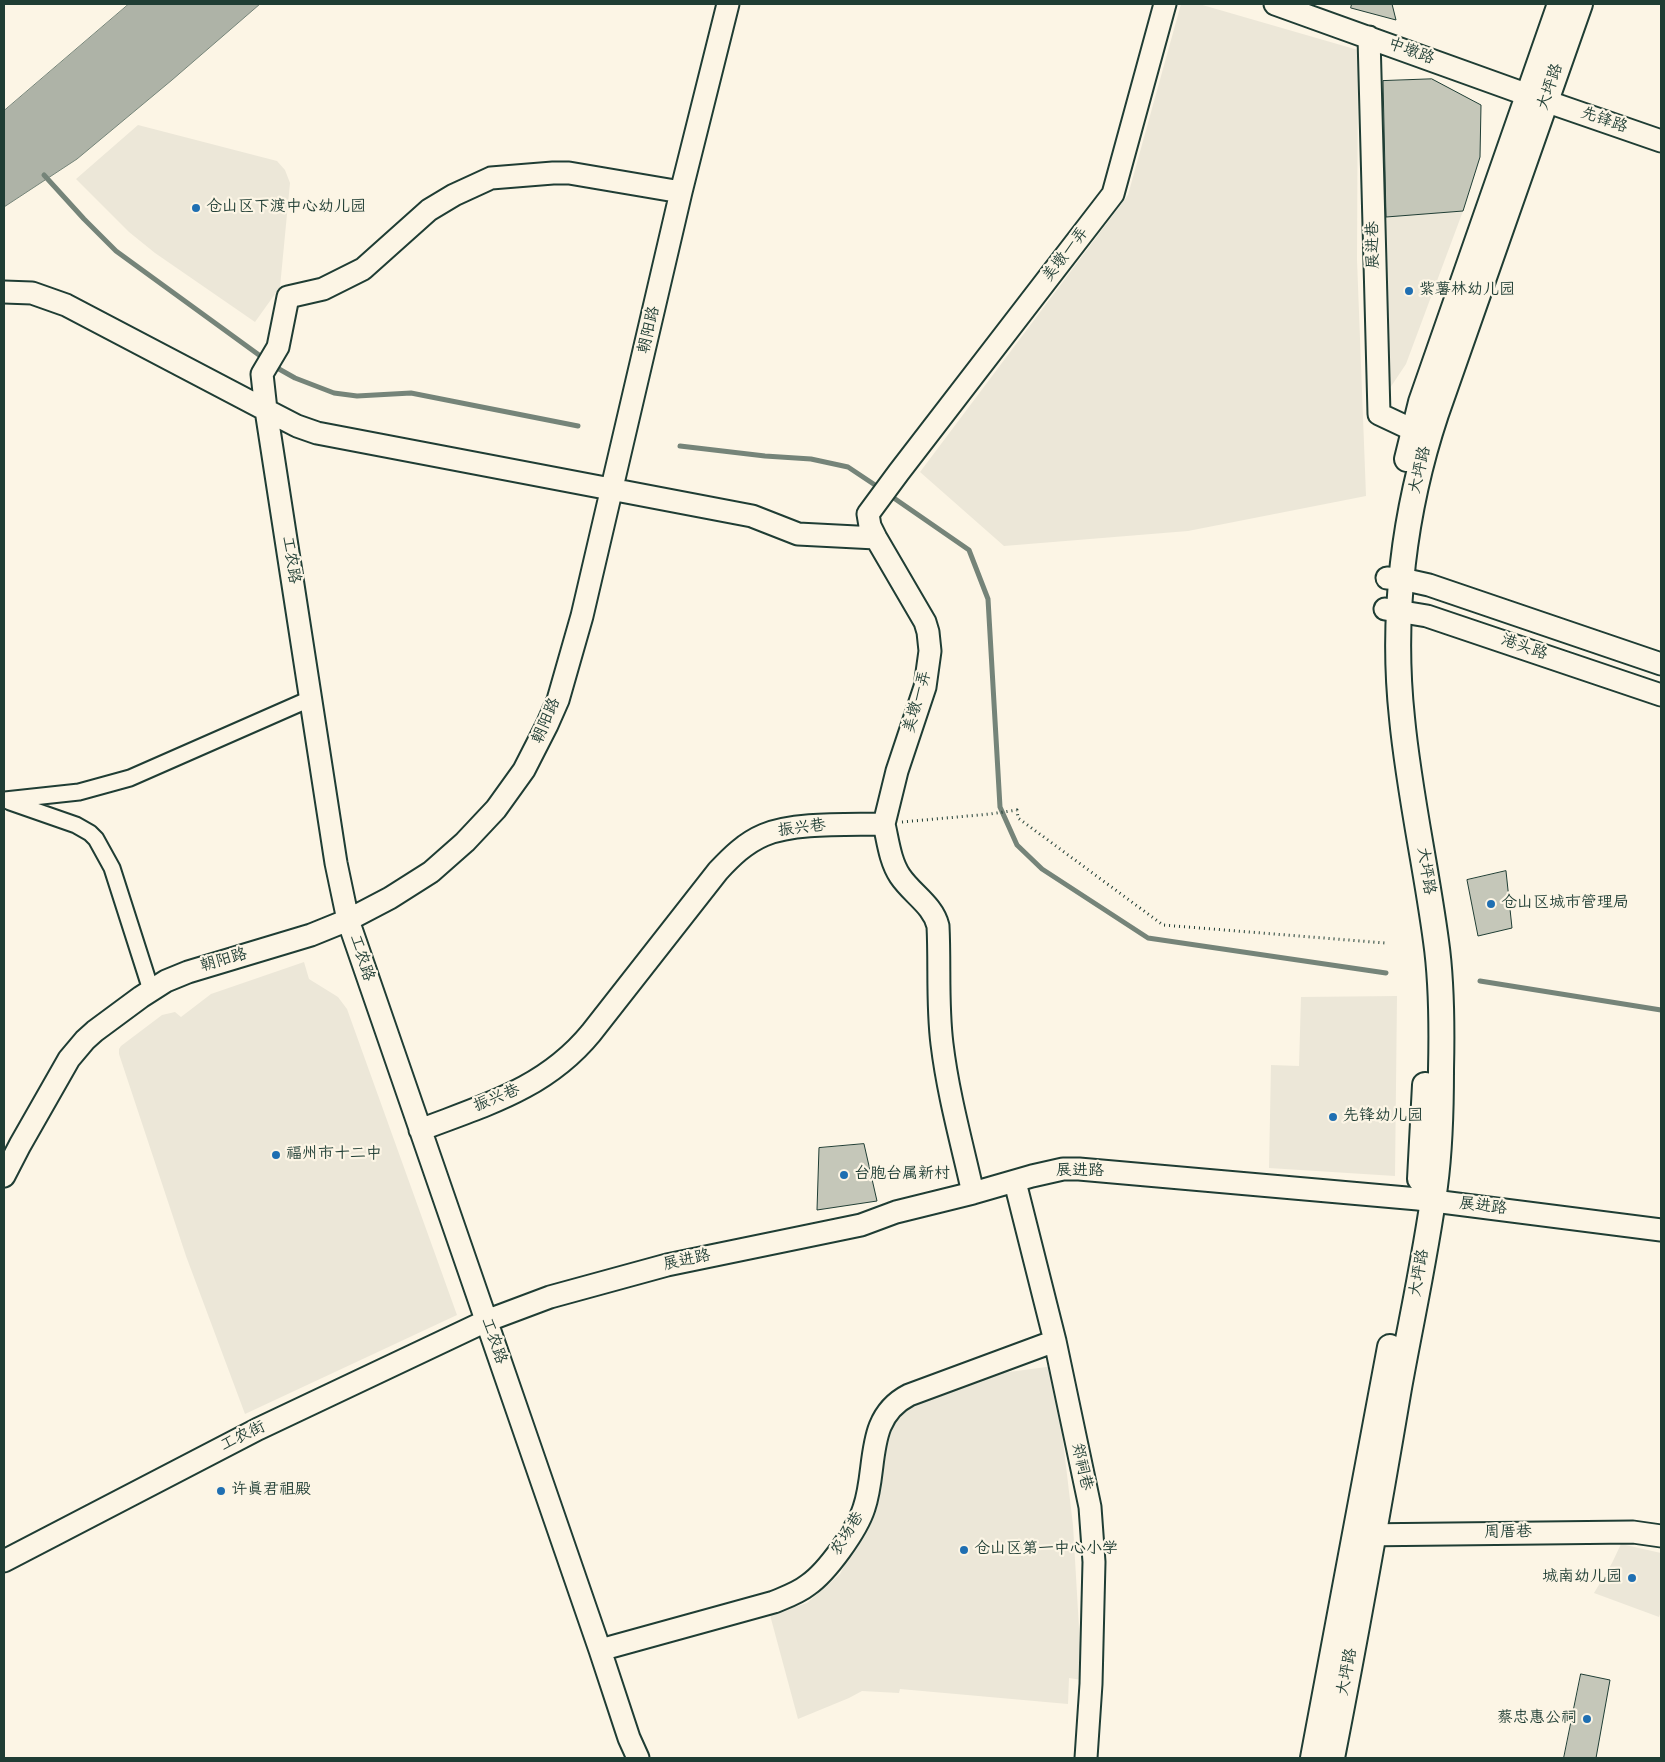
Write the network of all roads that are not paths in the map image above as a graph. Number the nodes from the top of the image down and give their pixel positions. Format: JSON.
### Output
{"nodes":[{"id":1,"x":728,"y":4,"type":"edge"},
{"id":2,"x":1165,"y":4,"type":"edge"},
{"id":3,"x":1275,"y":4,"type":"edge"},
{"id":4,"x":1560,"y":4,"type":"edge"},
{"id":5,"x":1580,"y":4,"type":"edge"},
{"id":6,"x":1369,"y":37,"type":"junction"},
{"id":7,"x":1537,"y":98,"type":"junction"},
{"id":8,"x":1661,"y":141,"type":"edge"},
{"id":9,"x":681,"y":192,"type":"junction"},
{"id":10,"x":4,"y":292,"type":"edge"},
{"id":11,"x":266,"y":410,"type":"junction"},
{"id":12,"x":1413,"y":430,"type":"junction"},
{"id":13,"x":613,"y":489,"type":"junction"},
{"id":14,"x":876,"y":538,"type":"junction"},
{"id":15,"x":1394,"y":579,"type":"junction"},
{"id":16,"x":1392,"y":609,"type":"junction"},
{"id":17,"x":1661,"y":664,"type":"edge"},
{"id":18,"x":1661,"y":695,"type":"edge"},
{"id":19,"x":312,"y":698,"type":"junction"},
{"id":20,"x":4,"y":800,"type":"edge"},
{"id":21,"x":884,"y":824,"type":"junction"},
{"id":22,"x":348,"y":920,"type":"junction"},
{"id":23,"x":151,"y":990,"type":"junction"},
{"id":24,"x":420,"y":1130,"type":"junction"},
{"id":25,"x":4,"y":1176,"type":"edge"},
{"id":26,"x":1015,"y":1182,"type":"junction"},
{"id":27,"x":974,"y":1193,"type":"junction"},
{"id":28,"x":1425,"y":1200,"type":"junction"},
{"id":29,"x":1661,"y":1230,"type":"edge"},
{"id":30,"x":486,"y":1321,"type":"junction"},
{"id":31,"x":1055,"y":1341,"type":"junction"},
{"id":32,"x":1364,"y":1535,"type":"junction"},
{"id":33,"x":1661,"y":1536,"type":"edge"},
{"id":34,"x":4,"y":1560,"type":"edge"},
{"id":35,"x":600,"y":1650,"type":"junction"},
{"id":36,"x":638,"y":1758,"type":"edge"},
{"id":37,"x":1086,"y":1758,"type":"edge"},
{"id":38,"x":1313,"y":1758,"type":"edge"},
{"id":39,"x":1332,"y":1758,"type":"edge"}],
"edges":[{"from":1,"to":9,"type":"street","name":"朝阳路"},
{"from":2,"to":14,"type":"street","name":"美墩一弄"},
{"from":3,"to":6,"type":"street","name":"中墩路"},
{"from":4,"to":7,"type":"main road"},
{"from":5,"to":7,"type":"main road","name":"大坪路"},
{"from":6,"to":7,"type":"street","name":"中墩路"},
{"from":6,"to":12,"type":"street","name":"展进巷"},
{"from":7,"to":8,"type":"street","name":"先锋路"},
{"from":7,"to":12,"type":"main road"},
{"from":7,"to":15,"type":"main road","name":"大坪路"},
{"from":9,"to":11,"type":"street","name":"工农路"},
{"from":9,"to":13,"type":"street","name":"朝阳路"},
{"from":10,"to":11,"type":"street"},
{"from":11,"to":13,"type":"street"},
{"from":11,"to":19,"type":"street","name":"工农路"},
{"from":12,"to":15,"type":"main road"},
{"from":13,"to":14,"type":"street"},
{"from":13,"to":22,"type":"street","name":"朝阳路"},
{"from":14,"to":21,"type":"street","name":"美墩一弄"},
{"from":15,"to":16,"type":"main road","name":"大坪路"},
{"from":15,"to":17,"type":"street","name":"港头路"},
{"from":16,"to":18,"type":"street","name":"港头路"},
{"from":16,"to":28,"type":"main road","name":"大坪路"},
{"from":19,"to":20,"type":"street"},
{"from":19,"to":22,"type":"street","name":"工农路"},
{"from":20,"to":23,"type":"street"},
{"from":21,"to":24,"type":"street","name":"振兴巷"},
{"from":21,"to":27,"type":"street"},
{"from":22,"to":23,"type":"street","name":"朝阳路"},
{"from":22,"to":24,"type":"street","name":"工农路"},
{"from":23,"to":25,"type":"street","name":"朝阳路"},
{"from":24,"to":30,"type":"street","name":"工农路"},
{"from":26,"to":27,"type":"street","name":"展进路"},
{"from":26,"to":28,"type":"street","name":"展进路"},
{"from":26,"to":31,"type":"street","name":"郑祠巷"},
{"from":27,"to":30,"type":"street","name":"展进路"},
{"from":28,"to":29,"type":"street","name":"展进路"},
{"from":28,"to":32,"type":"main road","name":"大坪路"},
{"from":30,"to":34,"type":"street","name":"工农街"},
{"from":30,"to":35,"type":"street","name":"工农路"},
{"from":31,"to":35,"type":"street","name":"农场巷"},
{"from":31,"to":37,"type":"street","name":"郑祠巷"},
{"from":32,"to":33,"type":"street","name":"周厝巷"},
{"from":32,"to":38,"type":"main road"},
{"from":32,"to":39,"type":"main road","name":"大坪路"},
{"from":35,"to":36,"type":"street","name":"工农路"}]}
